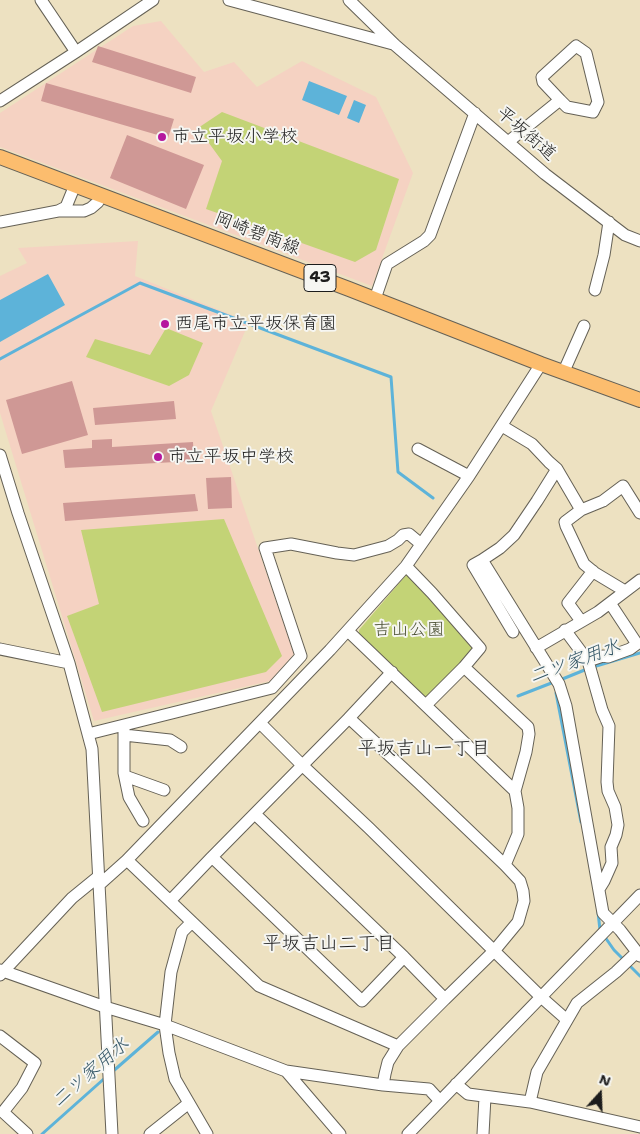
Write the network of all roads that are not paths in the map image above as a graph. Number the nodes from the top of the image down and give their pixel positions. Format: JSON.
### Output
{"nodes":[{"id":1,"x":41,"y":0,"type":"edge"},
{"id":2,"x":153,"y":0,"type":"edge"},
{"id":3,"x":229,"y":0,"type":"edge"},
{"id":4,"x":350,"y":0,"type":"edge"},
{"id":5,"x":395,"y":45,"type":"junction"},
{"id":6,"x":76,"y":52,"type":"junction"},
{"id":7,"x":560,"y":100,"type":"junction"},
{"id":8,"x":0,"y":101,"type":"edge"},
{"id":9,"x":475,"y":113,"type":"junction"},
{"id":10,"x":508,"y":142,"type":"junction"},
{"id":11,"x":0,"y":157,"type":"edge"},
{"id":12,"x":75,"y":185,"type":"junction"},
{"id":13,"x":101,"y":195,"type":"junction"},
{"id":14,"x":58,"y":211,"type":"junction"},
{"id":15,"x":0,"y":222,"type":"edge"},
{"id":16,"x":609,"y":222,"type":"junction"},
{"id":17,"x":640,"y":242,"type":"edge"},
{"id":18,"x":595,"y":290,"type":"dead end"},
{"id":19,"x":374,"y":299,"type":"junction"},
{"id":20,"x":584,"y":326,"type":"dead end"},
{"id":21,"x":542,"y":364,"type":"junction"},
{"id":22,"x":564,"y":371,"type":"junction"},
{"id":23,"x":640,"y":400,"type":"edge"},
{"id":24,"x":502,"y":426,"type":"junction"},
{"id":25,"x":418,"y":449,"type":"dead end"},
{"id":26,"x":0,"y":455,"type":"edge"},
{"id":27,"x":557,"y":469,"type":"junction"},
{"id":28,"x":469,"y":476,"type":"junction"},
{"id":29,"x":581,"y":510,"type":"junction"},
{"id":30,"x":640,"y":513,"type":"edge"},
{"id":31,"x":421,"y":544,"type":"junction"},
{"id":32,"x":406,"y":566,"type":"junction"},
{"id":33,"x":593,"y":571,"type":"junction"},
{"id":34,"x":640,"y":580,"type":"edge"},
{"id":35,"x":625,"y":592,"type":"junction"},
{"id":36,"x":610,"y":603,"type":"junction"},
{"id":37,"x":581,"y":621,"type":"junction"},
{"id":38,"x":565,"y":630,"type":"junction"},
{"id":39,"x":348,"y":631,"type":"junction"},
{"id":40,"x":536,"y":648,"type":"junction"},
{"id":41,"x":0,"y":649,"type":"edge"},
{"id":42,"x":588,"y":662,"type":"junction"},
{"id":43,"x":69,"y":663,"type":"junction"},
{"id":44,"x":464,"y":666,"type":"junction"},
{"id":45,"x":392,"y":672,"type":"junction"},
{"id":46,"x":426,"y":705,"type":"junction"},
{"id":47,"x":349,"y":718,"type":"junction"},
{"id":48,"x":260,"y":723,"type":"junction"},
{"id":49,"x":86,"y":729,"type":"junction"},
{"id":50,"x":124,"y":730,"type":"junction"},
{"id":51,"x":181,"y":747,"type":"dead end"},
{"id":52,"x":302,"y":765,"type":"junction"},
{"id":53,"x":125,"y":776,"type":"junction"},
{"id":54,"x":164,"y":790,"type":"dead end"},
{"id":55,"x":515,"y":791,"type":"junction"},
{"id":56,"x":255,"y":814,"type":"junction"},
{"id":57,"x":143,"y":821,"type":"dead end"},
{"id":58,"x":212,"y":857,"type":"junction"},
{"id":59,"x":126,"y":860,"type":"junction"},
{"id":60,"x":505,"y":865,"type":"junction"},
{"id":61,"x":99,"y":880,"type":"junction"},
{"id":62,"x":598,"y":889,"type":"junction"},
{"id":63,"x":640,"y":895,"type":"edge"},
{"id":64,"x":170,"y":901,"type":"junction"},
{"id":65,"x":192,"y":922,"type":"junction"},
{"id":66,"x":612,"y":923,"type":"junction"},
{"id":67,"x":494,"y":950,"type":"junction"},
{"id":68,"x":638,"y":954,"type":"edge"},
{"id":69,"x":404,"y":957,"type":"junction"},
{"id":70,"x":1,"y":972,"type":"edge"},
{"id":71,"x":541,"y":997,"type":"junction"},
{"id":72,"x":445,"y":999,"type":"junction"},
{"id":73,"x":105,"y":1007,"type":"junction"},
{"id":74,"x":567,"y":1020,"type":"junction"},
{"id":75,"x":165,"y":1025,"type":"junction"},
{"id":76,"x":1,"y":1037,"type":"edge"},
{"id":77,"x":398,"y":1046,"type":"junction"},
{"id":78,"x":286,"y":1071,"type":"junction"},
{"id":79,"x":456,"y":1084,"type":"junction"},
{"id":80,"x":383,"y":1085,"type":"junction"},
{"id":81,"x":485,"y":1097,"type":"junction"},
{"id":82,"x":440,"y":1101,"type":"junction"},
{"id":83,"x":530,"y":1102,"type":"junction"},
{"id":84,"x":190,"y":1103,"type":"junction"},
{"id":85,"x":640,"y":1127,"type":"edge"},
{"id":86,"x":27,"y":1134,"type":"edge"},
{"id":87,"x":112,"y":1134,"type":"edge"},
{"id":88,"x":150,"y":1134,"type":"edge"},
{"id":89,"x":207,"y":1134,"type":"edge"},
{"id":90,"x":340,"y":1134,"type":"edge"},
{"id":91,"x":408,"y":1134,"type":"edge"},
{"id":92,"x":483,"y":1134,"type":"edge"}],
"edges":[{"from":1,"to":6,"type":"street"},
{"from":2,"to":6,"type":"street"},
{"from":3,"to":5,"type":"street"},
{"from":4,"to":5,"type":"street","name":"平坂街道"},
{"from":5,"to":9,"type":"street","name":"平坂街道"},
{"from":6,"to":8,"type":"street"},
{"from":7,"to":7,"type":"street"},
{"from":7,"to":10,"type":"street"},
{"from":9,"to":10,"type":"street","name":"平坂街道"},
{"from":9,"to":19,"type":"street"},
{"from":10,"to":16,"type":"street","name":"平坂街道"},
{"from":11,"to":12,"type":"main road","name":"岡崎碧南線","number":"43"},
{"from":12,"to":13,"type":"main road","name":"岡崎碧南線","number":"43"},
{"from":12,"to":14,"type":"street"},
{"from":13,"to":14,"type":"street"},
{"from":13,"to":19,"type":"main road","name":"岡崎碧南線","number":"43"},
{"from":14,"to":15,"type":"street"},
{"from":16,"to":17,"type":"street","name":"平坂街道"},
{"from":16,"to":18,"type":"street"},
{"from":19,"to":21,"type":"main road","name":"岡崎碧南線","number":"43"},
{"from":20,"to":22,"type":"street"},
{"from":21,"to":22,"type":"main road","name":"岡崎碧南線","number":"43"},
{"from":21,"to":24,"type":"street"},
{"from":22,"to":23,"type":"main road","name":"岡崎碧南線","number":"43"},
{"from":24,"to":27,"type":"street"},
{"from":24,"to":28,"type":"street"},
{"from":25,"to":28,"type":"street"},
{"from":26,"to":43,"type":"street"},
{"from":27,"to":29,"type":"street"},
{"from":27,"to":40,"type":"street"},
{"from":28,"to":31,"type":"street"},
{"from":29,"to":30,"type":"street"},
{"from":29,"to":33,"type":"street"},
{"from":31,"to":32,"type":"street"},
{"from":31,"to":50,"type":"street"},
{"from":32,"to":39,"type":"street"},
{"from":32,"to":44,"type":"street"},
{"from":33,"to":35,"type":"street"},
{"from":33,"to":37,"type":"street"},
{"from":34,"to":35,"type":"street"},
{"from":35,"to":36,"type":"street"},
{"from":36,"to":37,"type":"street"},
{"from":36,"to":42,"type":"street"},
{"from":37,"to":38,"type":"street"},
{"from":38,"to":40,"type":"street"},
{"from":38,"to":42,"type":"street"},
{"from":39,"to":45,"type":"street"},
{"from":39,"to":48,"type":"street"},
{"from":40,"to":62,"type":"street"},
{"from":41,"to":43,"type":"street"},
{"from":42,"to":62,"type":"street"},
{"from":43,"to":49,"type":"street"},
{"from":44,"to":46,"type":"street"},
{"from":44,"to":55,"type":"street"},
{"from":45,"to":46,"type":"street"},
{"from":45,"to":47,"type":"street"},
{"from":46,"to":55,"type":"street"},
{"from":47,"to":52,"type":"street"},
{"from":47,"to":60,"type":"street"},
{"from":48,"to":52,"type":"street"},
{"from":48,"to":59,"type":"street"},
{"from":49,"to":50,"type":"street"},
{"from":49,"to":61,"type":"street"},
{"from":50,"to":51,"type":"street"},
{"from":50,"to":53,"type":"street"},
{"from":52,"to":56,"type":"street"},
{"from":52,"to":67,"type":"street"},
{"from":53,"to":54,"type":"street"},
{"from":53,"to":57,"type":"street"},
{"from":55,"to":60,"type":"street"},
{"from":56,"to":58,"type":"street"},
{"from":56,"to":69,"type":"street"},
{"from":58,"to":64,"type":"street"},
{"from":58,"to":69,"type":"street"},
{"from":59,"to":61,"type":"street"},
{"from":59,"to":64,"type":"street"},
{"from":60,"to":67,"type":"street"},
{"from":61,"to":70,"type":"street"},
{"from":61,"to":73,"type":"street"},
{"from":62,"to":66,"type":"street"},
{"from":63,"to":66,"type":"street"},
{"from":64,"to":65,"type":"street"},
{"from":65,"to":75,"type":"street"},
{"from":65,"to":77,"type":"street"},
{"from":66,"to":68,"type":"street"},
{"from":66,"to":71,"type":"street"},
{"from":67,"to":71,"type":"street"},
{"from":67,"to":72,"type":"street"},
{"from":68,"to":74,"type":"street"},
{"from":69,"to":72,"type":"street"},
{"from":70,"to":73,"type":"street"},
{"from":71,"to":74,"type":"street"},
{"from":71,"to":79,"type":"street"},
{"from":72,"to":77,"type":"street"},
{"from":73,"to":75,"type":"street"},
{"from":73,"to":87,"type":"street"},
{"from":74,"to":83,"type":"street"},
{"from":75,"to":78,"type":"street"},
{"from":75,"to":84,"type":"street"},
{"from":76,"to":86,"type":"street"},
{"from":77,"to":80,"type":"street"},
{"from":78,"to":80,"type":"street"},
{"from":78,"to":90,"type":"street"},
{"from":79,"to":81,"type":"street"},
{"from":79,"to":82,"type":"street"},
{"from":80,"to":82,"type":"street"},
{"from":81,"to":83,"type":"street"},
{"from":81,"to":92,"type":"street"},
{"from":82,"to":91,"type":"street"},
{"from":83,"to":85,"type":"street"},
{"from":84,"to":88,"type":"street"},
{"from":84,"to":89,"type":"street"}]}
